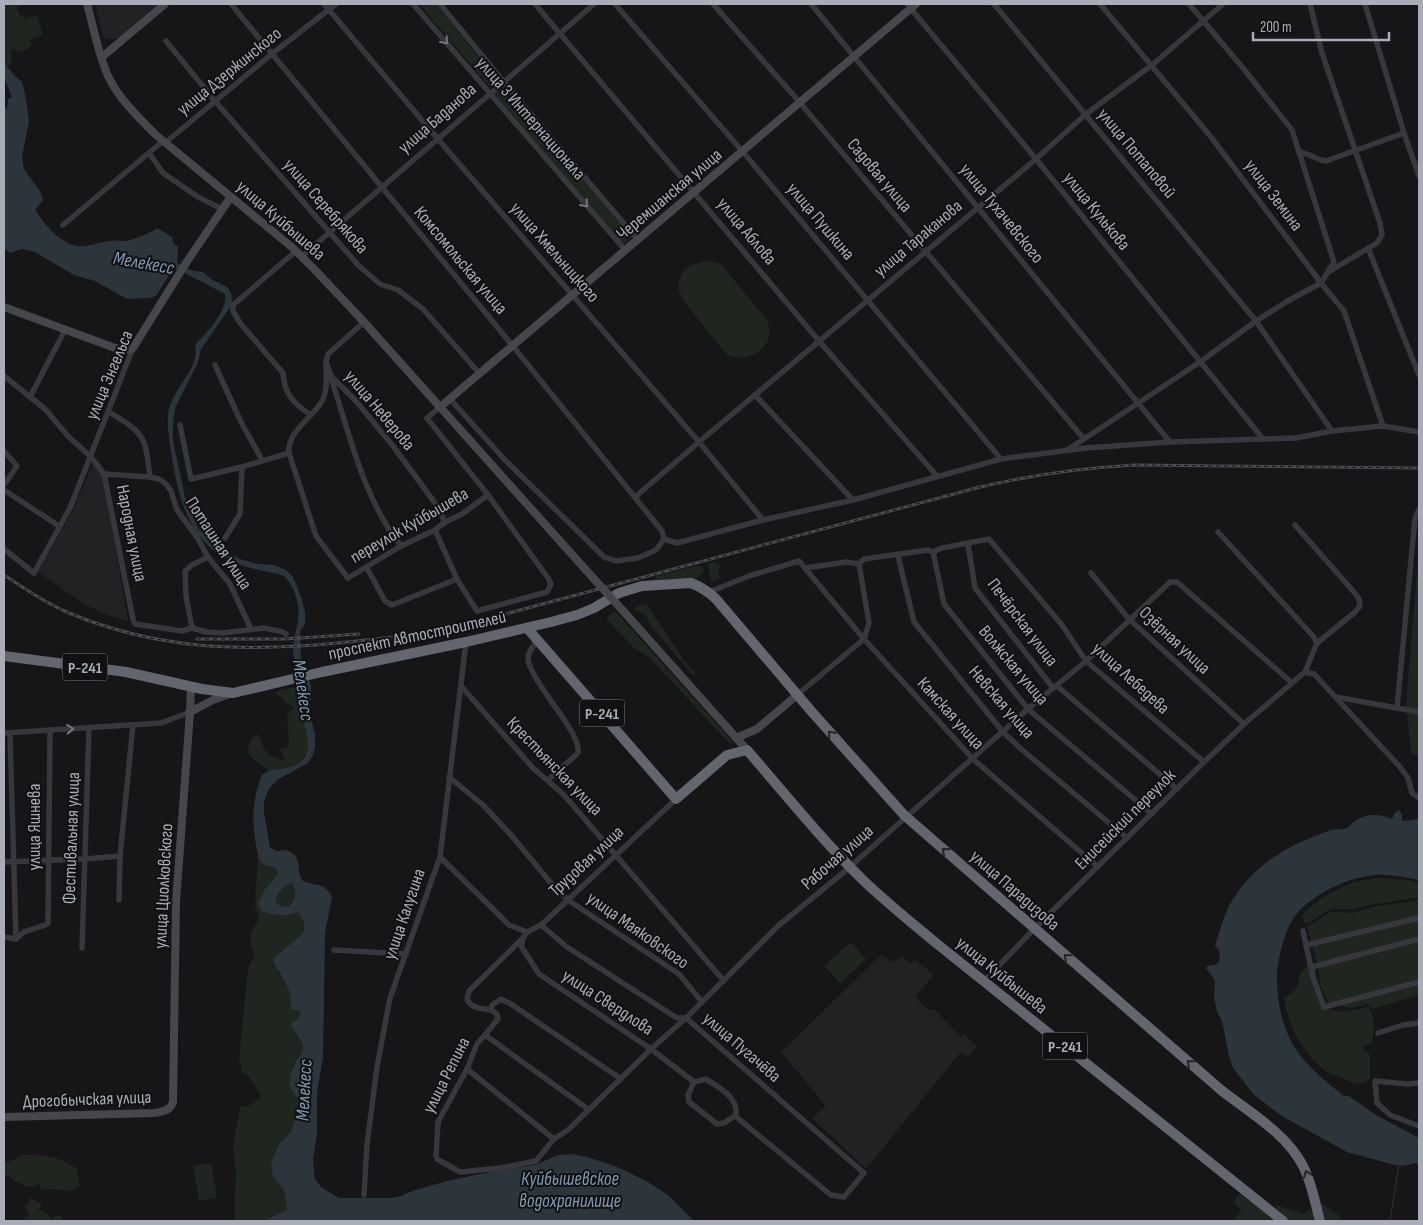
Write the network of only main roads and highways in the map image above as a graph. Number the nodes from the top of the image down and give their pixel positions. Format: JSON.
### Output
{"nodes":[{"id":1,"x":87,"y":4,"type":"edge"},
{"id":2,"x":165,"y":4,"type":"edge"},
{"id":3,"x":911,"y":5,"type":"edge"},
{"id":4,"x":102,"y":57,"type":"junction"},
{"id":5,"x":230,"y":198,"type":"junction"},
{"id":6,"x":4,"y":307,"type":"edge"},
{"id":7,"x":440,"y":407,"type":"junction"},
{"id":8,"x":684,"y":583,"type":"joint"},
{"id":9,"x":527,"y":628,"type":"junction"},
{"id":10,"x":4,"y":656,"type":"edge"},
{"id":11,"x":191,"y":687,"type":"junction"},
{"id":12,"x":233,"y":693,"type":"junction"},
{"id":13,"x":797,"y":695,"type":"junction"},
{"id":14,"x":190,"y":712,"type":"junction"},
{"id":15,"x":757,"y":729,"type":"junction"},
{"id":16,"x":736,"y":738,"type":"junction"},
{"id":17,"x":747,"y":750,"type":"junction"},
{"id":18,"x":727,"y":755,"type":"junction"},
{"id":19,"x":171,"y":1108,"type":"joint"},
{"id":20,"x":4,"y":1117,"type":"edge"},
{"id":21,"x":1283,"y":1221,"type":"edge"},
{"id":22,"x":1320,"y":1221,"type":"edge"}],
"edges":[{"from":1,"to":4,"type":"main road","name":"улица Куйбышева"},
{"from":2,"to":4,"type":"main road"},
{"from":3,"to":7,"type":"main road","name":"Черемшанская улица"},
{"from":4,"to":5,"type":"main road","name":"улица Куйбышева"},
{"from":5,"to":6,"type":"main road","name":"улица Энгельса"},
{"from":5,"to":7,"type":"main road","name":"улица Куйбышева"},
{"from":7,"to":16,"type":"main road","name":"улица Куйбышева","bridge":true},
{"from":8,"to":9,"type":"highway","name":"проспект Автостроителей","number":"Р-241"},
{"from":8,"to":13,"type":"highway","name":"улица Парадизова","number":"Р-241"},
{"from":9,"to":12,"type":"highway","name":"проспект Автостроителей","number":"Р-241"},
{"from":9,"to":18,"type":"highway","name":"Трудовая улица","number":"Р-241"},
{"from":10,"to":11,"type":"highway","name":"проспект Автостроителей","number":"Р-241"},
{"from":11,"to":12,"type":"highway","name":"проспект Автостроителей","number":"Р-241"},
{"from":11,"to":14,"type":"main road","name":"улица Циолковского"},
{"from":12,"to":14,"type":"main road"},
{"from":13,"to":15,"type":"main road"},
{"from":22,"to":13,"type":"highway","name":"улица Парадизова","number":"Р-241","one_way":true},
{"from":14,"to":19,"type":"main road","name":"улица Циолковского"},
{"from":15,"to":16,"type":"main road"},
{"from":15,"to":17,"type":"main road"},
{"from":16,"to":17,"type":"main road","name":"улица Куйбышева"},
{"from":16,"to":18,"type":"main road"},
{"from":17,"to":18,"type":"highway"},
{"from":17,"to":21,"type":"highway","name":"улица Куйбышева","number":"Р-241"},
{"from":19,"to":20,"type":"main road","name":"Дрогобычская улица"}]}
